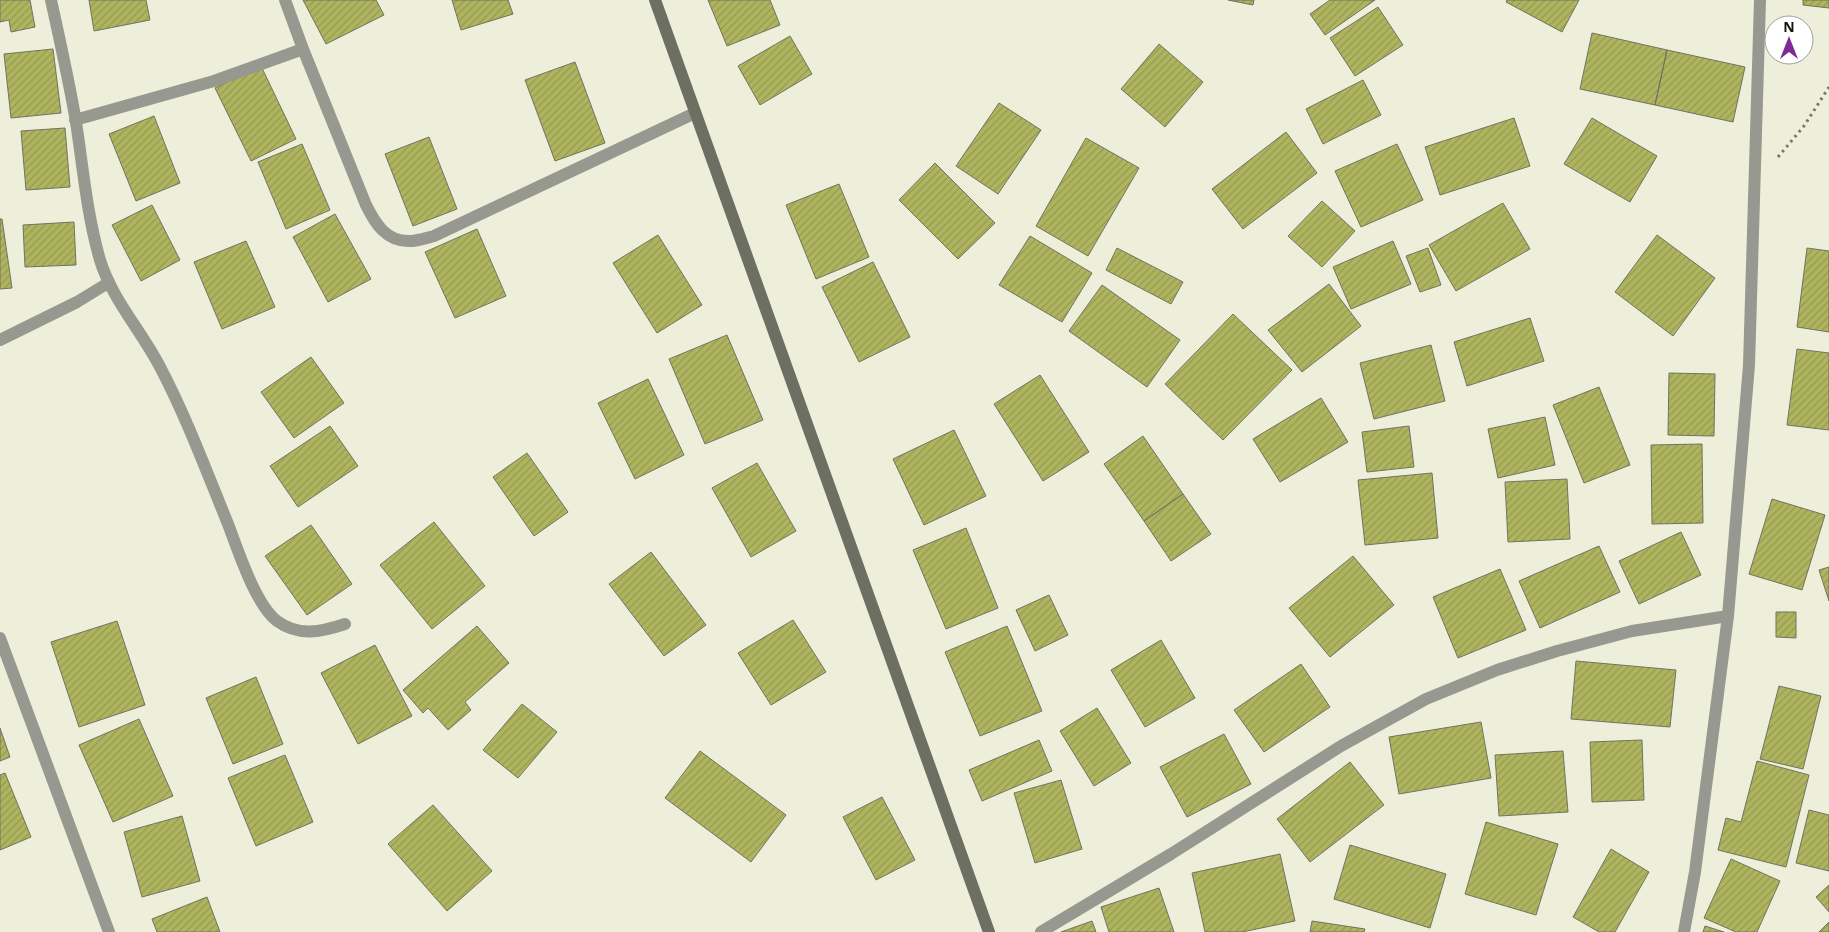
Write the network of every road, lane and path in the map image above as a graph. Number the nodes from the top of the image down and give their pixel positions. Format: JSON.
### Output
{"nodes":[{"id":1,"x":51,"y":0,"type":"edge"},
{"id":2,"x":285,"y":0,"type":"edge"},
{"id":3,"x":655,"y":0,"type":"edge"},
{"id":4,"x":1760,"y":0,"type":"edge"},
{"id":5,"x":303,"y":49,"type":"junction"},
{"id":6,"x":1829,"y":87,"type":"edge"},
{"id":7,"x":695,"y":112,"type":"junction"},
{"id":8,"x":75,"y":120,"type":"junction"},
{"id":9,"x":1754,"y":185,"type":"junction"},
{"id":10,"x":108,"y":283,"type":"junction"},
{"id":11,"x":0,"y":340,"type":"edge"},
{"id":12,"x":1728,"y":616,"type":"junction"},
{"id":13,"x":345,"y":624,"type":"dead end"},
{"id":14,"x":0,"y":638,"type":"edge"},
{"id":15,"x":109,"y":932,"type":"edge"},
{"id":16,"x":989,"y":932,"type":"edge"},
{"id":17,"x":1040,"y":932,"type":"edge"},
{"id":18,"x":1684,"y":932,"type":"edge"}],
"edges":[{"from":1,"to":8,"type":"street"},
{"from":2,"to":5,"type":"street"},
{"from":3,"to":7,"type":"street"},
{"from":4,"to":9,"type":"street"},
{"from":5,"to":7,"type":"street"},
{"from":5,"to":8,"type":"street"},
{"from":6,"to":9,"type":"path"},
{"from":7,"to":16,"type":"street"},
{"from":8,"to":10,"type":"street"},
{"from":9,"to":12,"type":"street"},
{"from":10,"to":11,"type":"street"},
{"from":10,"to":13,"type":"street"},
{"from":12,"to":17,"type":"street"},
{"from":12,"to":18,"type":"street"},
{"from":14,"to":15,"type":"street"}]}
